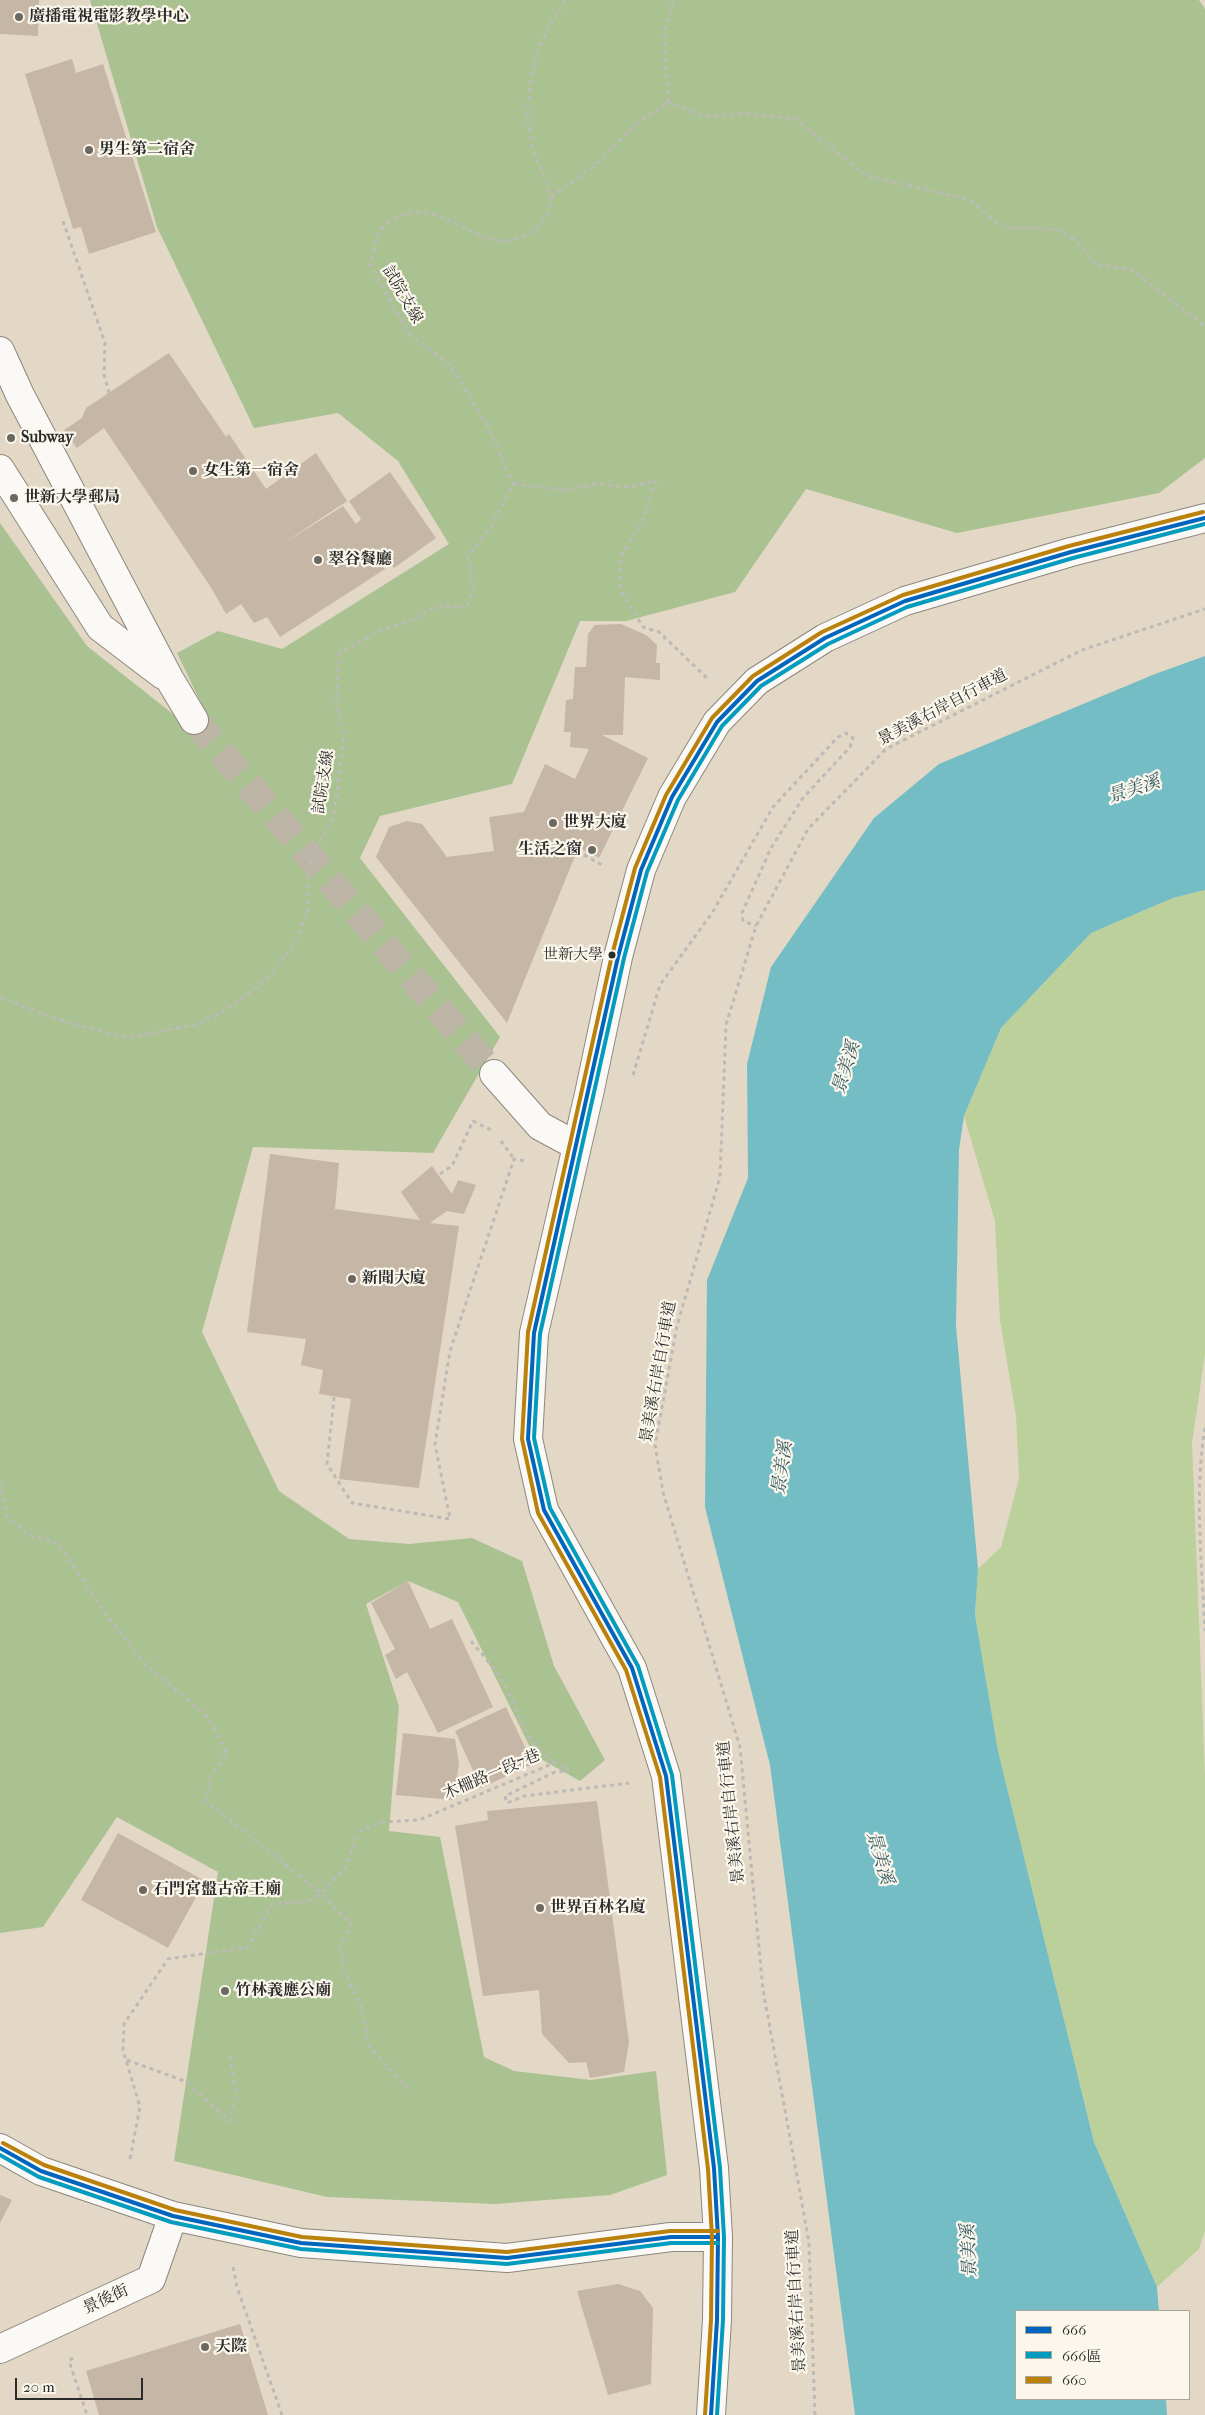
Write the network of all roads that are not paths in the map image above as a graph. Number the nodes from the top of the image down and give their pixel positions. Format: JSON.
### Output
{"nodes":[{"id":1,"x":0,"y":351,"type":"edge"},
{"id":2,"x":0,"y":468,"type":"edge"},
{"id":3,"x":1205,"y":518,"type":"edge"},
{"id":4,"x":170,"y":680,"type":"junction"},
{"id":5,"x":194,"y":720,"type":"tunnel mouth"},
{"id":6,"x":494,"y":1074,"type":"tunnel mouth"},
{"id":7,"x":577,"y":1146,"type":"junction"},
{"id":8,"x":0,"y":2148,"type":"edge"},
{"id":9,"x":173,"y":2216,"type":"junction"},
{"id":10,"x":718,"y":2237,"type":"junction"},
{"id":11,"x":0,"y":2349,"type":"edge"},
{"id":12,"x":711,"y":2415,"type":"edge"}],
"edges":[{"from":1,"to":4,"type":"street"},
{"from":2,"to":4,"type":"street"},
{"from":3,"to":7,"type":"street"},
{"from":4,"to":5,"type":"street"},
{"from":6,"to":7,"type":"street"},
{"from":7,"to":10,"type":"street"},
{"from":8,"to":9,"type":"street"},
{"from":9,"to":10,"type":"street"},
{"from":9,"to":11,"type":"street","name":"景後街"},
{"from":10,"to":12,"type":"street"}]}
